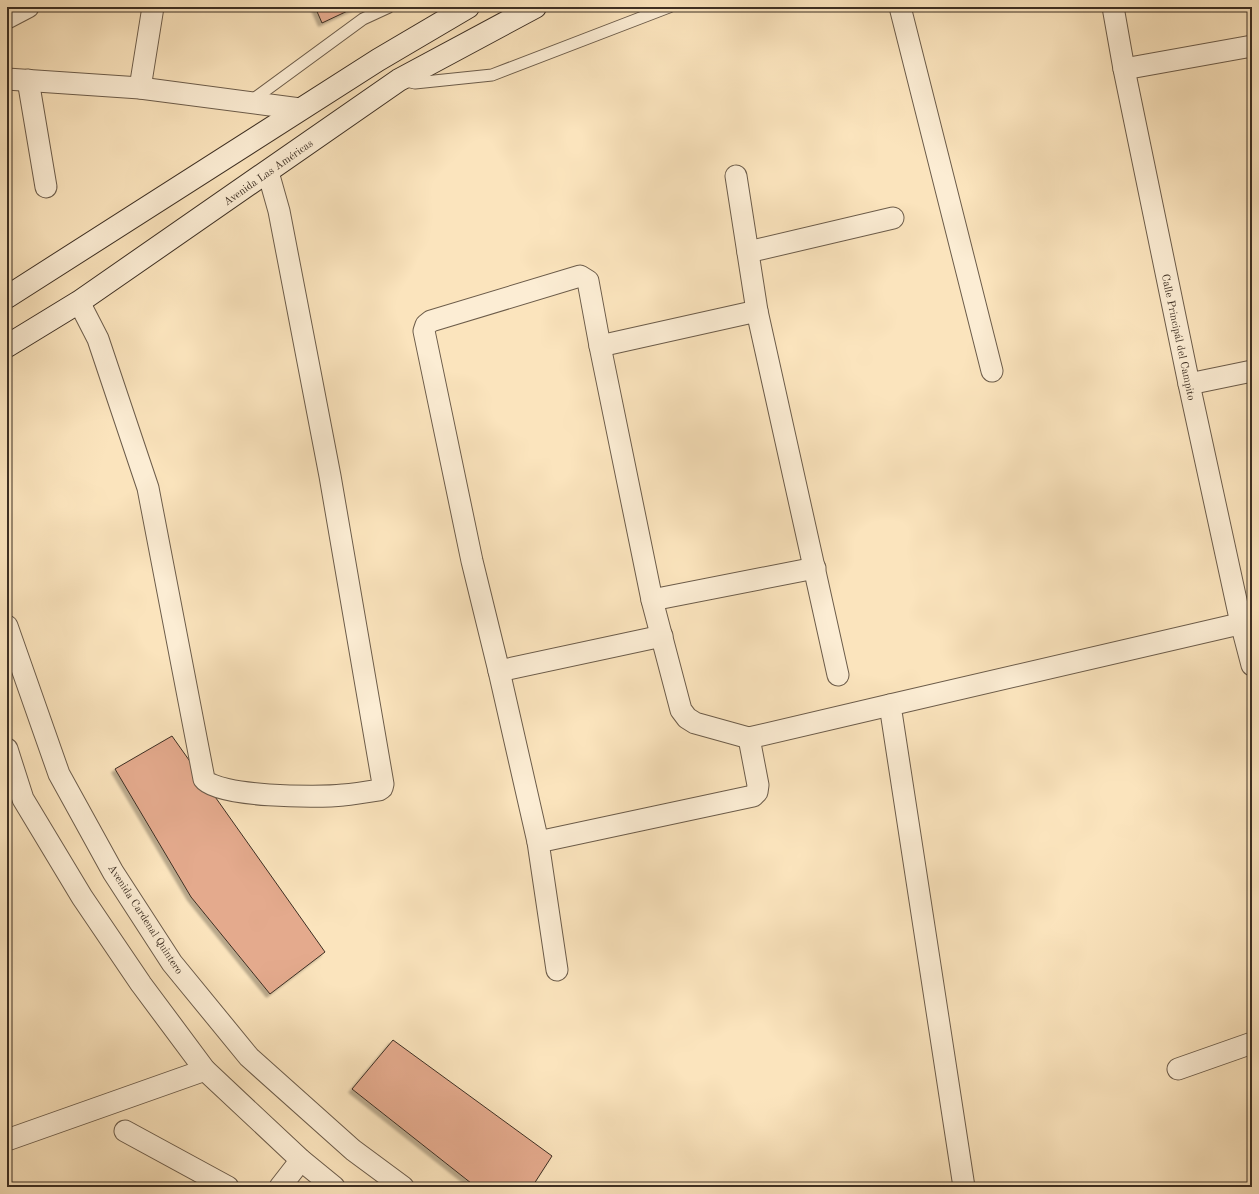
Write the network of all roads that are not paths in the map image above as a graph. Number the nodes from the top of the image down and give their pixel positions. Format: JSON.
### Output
{"nodes":[{"id":1,"x":28,"y":7,"type":"edge"},
{"id":2,"x":153,"y":7,"type":"edge"},
{"id":3,"x":389,"y":7,"type":"edge"},
{"id":4,"x":468,"y":7,"type":"edge"},
{"id":5,"x":535,"y":7,"type":"edge"},
{"id":6,"x":669,"y":7,"type":"edge"},
{"id":7,"x":900,"y":7,"type":"edge"},
{"id":8,"x":1113,"y":7,"type":"edge"},
{"id":9,"x":7,"y":18,"type":"edge"},
{"id":10,"x":1252,"y":46,"type":"edge"},
{"id":11,"x":1124,"y":69,"type":"junction"},
{"id":12,"x":7,"y":79,"type":"edge"},
{"id":13,"x":28,"y":80,"type":"junction"},
{"id":14,"x":399,"y":80,"type":"junction"},
{"id":15,"x":140,"y":88,"type":"junction"},
{"id":16,"x":250,"y":102,"type":"junction"},
{"id":17,"x":300,"y":109,"type":"junction"},
{"id":18,"x":268,"y":172,"type":"junction"},
{"id":19,"x":736,"y":176,"type":"dead end"},
{"id":20,"x":46,"y":187,"type":"dead end"},
{"id":21,"x":893,"y":218,"type":"dead end"},
{"id":22,"x":748,"y":252,"type":"junction"},
{"id":23,"x":7,"y":297,"type":"edge"},
{"id":24,"x":79,"y":302,"type":"junction"},
{"id":25,"x":757,"y":311,"type":"junction"},
{"id":26,"x":7,"y":346,"type":"edge"},
{"id":27,"x":600,"y":346,"type":"junction"},
{"id":28,"x":992,"y":371,"type":"dead end"},
{"id":29,"x":1252,"y":371,"type":"edge"},
{"id":30,"x":1189,"y":384,"type":"junction"},
{"id":31,"x":815,"y":568,"type":"junction"},
{"id":32,"x":652,"y":600,"type":"junction"},
{"id":33,"x":1247,"y":622,"type":"edge"},
{"id":34,"x":7,"y":626,"type":"edge"},
{"id":35,"x":662,"y":636,"type":"junction"},
{"id":36,"x":1252,"y":665,"type":"edge"},
{"id":37,"x":499,"y":671,"type":"junction"},
{"id":38,"x":838,"y":675,"type":"dead end"},
{"id":39,"x":890,"y":705,"type":"junction"},
{"id":40,"x":750,"y":738,"type":"junction"},
{"id":41,"x":7,"y":749,"type":"edge"},
{"id":42,"x":15,"y":802,"type":"edge"},
{"id":43,"x":538,"y":842,"type":"junction"},
{"id":44,"x":557,"y":970,"type":"dead end"},
{"id":45,"x":1252,"y":1043,"type":"edge"},
{"id":46,"x":1178,"y":1069,"type":"dead end"},
{"id":47,"x":205,"y":1070,"type":"junction"},
{"id":48,"x":125,"y":1131,"type":"dead end"},
{"id":49,"x":7,"y":1140,"type":"edge"},
{"id":50,"x":301,"y":1160,"type":"junction"},
{"id":51,"x":329,"y":1186,"type":"edge"},
{"id":52,"x":228,"y":1187,"type":"edge"},
{"id":53,"x":280,"y":1187,"type":"edge"},
{"id":54,"x":403,"y":1187,"type":"edge"},
{"id":55,"x":964,"y":1187,"type":"edge"}],
"edges":[{"from":1,"to":9,"type":"street"},
{"from":2,"to":15,"type":"street"},
{"from":3,"to":16,"type":"lane"},
{"from":4,"to":17,"type":"street"},
{"from":5,"to":14,"type":"street","name":"Avenida Las Américas"},
{"from":6,"to":14,"type":"lane"},
{"from":7,"to":28,"type":"street"},
{"from":8,"to":11,"type":"street","name":"Calle Principál del Campito"},
{"from":10,"to":11,"type":"street"},
{"from":11,"to":30,"type":"street","name":"Calle Principál del Campito"},
{"from":12,"to":13,"type":"street"},
{"from":13,"to":15,"type":"street"},
{"from":13,"to":20,"type":"street"},
{"from":14,"to":18,"type":"street","name":"Avenida Las Américas"},
{"from":15,"to":16,"type":"street"},
{"from":16,"to":17,"type":"street"},
{"from":17,"to":23,"type":"street"},
{"from":18,"to":24,"type":"street","name":"Avenida Las Américas"},
{"from":18,"to":24,"type":"street"},
{"from":19,"to":22,"type":"street"},
{"from":21,"to":22,"type":"street"},
{"from":22,"to":25,"type":"street"},
{"from":24,"to":26,"type":"street","name":"Avenida Las Américas"},
{"from":25,"to":27,"type":"street"},
{"from":25,"to":31,"type":"street"},
{"from":27,"to":32,"type":"street"},
{"from":27,"to":37,"type":"street"},
{"from":29,"to":30,"type":"street"},
{"from":30,"to":33,"type":"street","name":"Calle Principál del Campito"},
{"from":31,"to":32,"type":"street"},
{"from":31,"to":38,"type":"street"},
{"from":32,"to":35,"type":"street"},
{"from":33,"to":36,"type":"street","name":"Calle Principál del Campito"},
{"from":33,"to":39,"type":"street"},
{"from":34,"to":54,"type":"street","name":"Avenida Cardenal Quintero"},
{"from":35,"to":37,"type":"street"},
{"from":35,"to":40,"type":"street"},
{"from":37,"to":43,"type":"street"},
{"from":39,"to":40,"type":"street"},
{"from":39,"to":55,"type":"street"},
{"from":40,"to":43,"type":"street"},
{"from":41,"to":42,"type":"street"},
{"from":42,"to":47,"type":"street"},
{"from":43,"to":44,"type":"street"},
{"from":45,"to":46,"type":"street"},
{"from":47,"to":49,"type":"street"},
{"from":47,"to":50,"type":"street"},
{"from":48,"to":52,"type":"street"},
{"from":50,"to":51,"type":"street"},
{"from":50,"to":53,"type":"street"}]}
